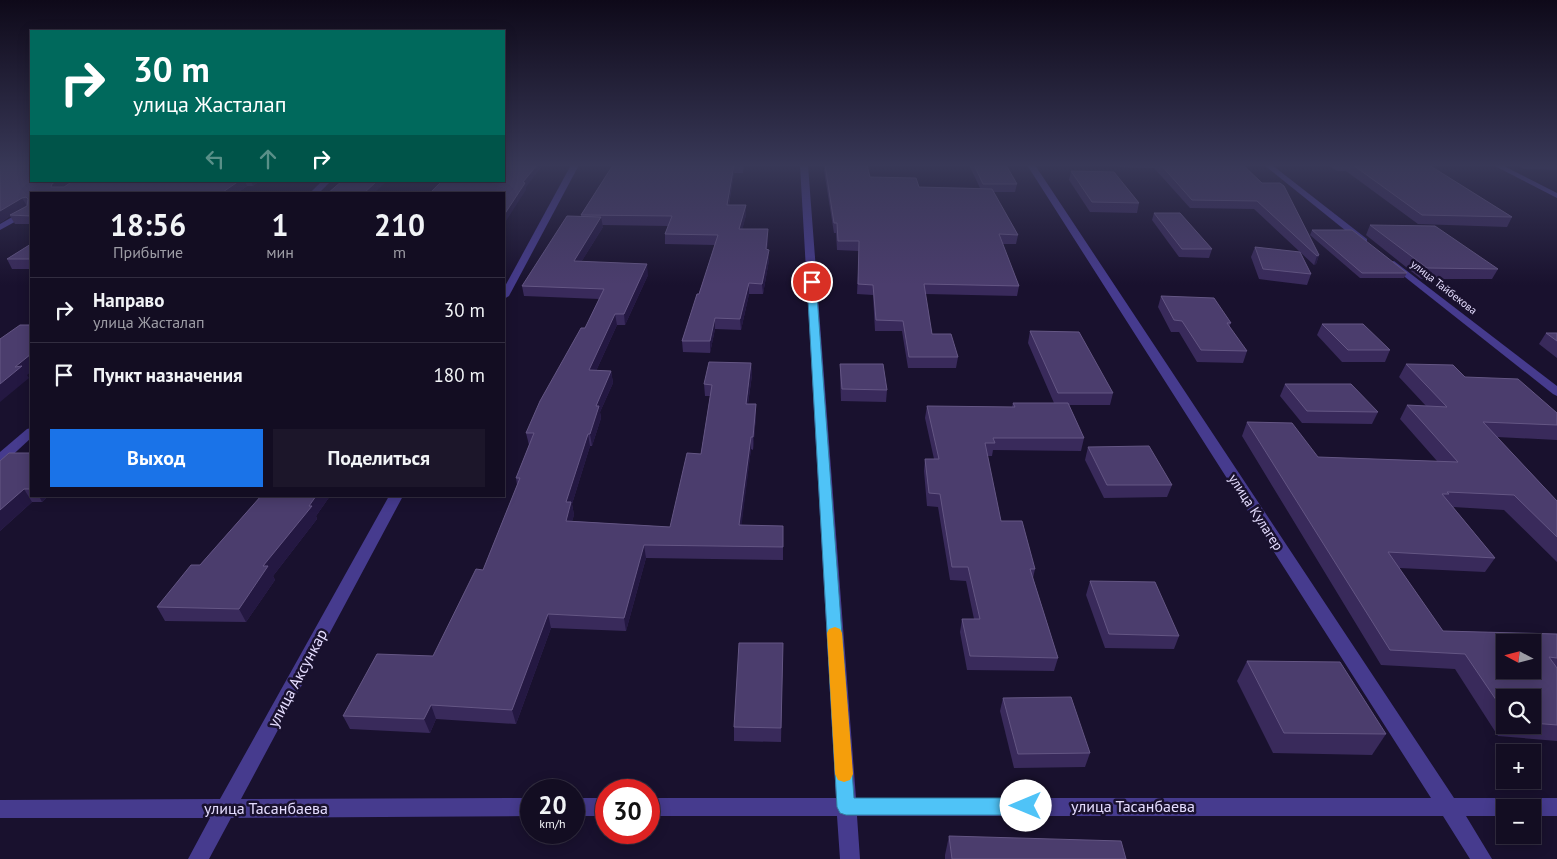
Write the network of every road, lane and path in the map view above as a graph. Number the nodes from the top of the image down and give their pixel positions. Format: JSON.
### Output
{"nodes":[{"id":1,"x":553,"y":205,"type":"edge"},
{"id":2,"x":807,"y":205,"type":"edge"},
{"id":3,"x":1057,"y":205,"type":"edge"},
{"id":4,"x":1319,"y":205,"type":"edge"},
{"id":5,"x":30,"y":211,"type":"edge"},
{"id":6,"x":0,"y":227,"type":"edge"},
{"id":7,"x":1369,"y":245,"type":"edge"},
{"id":8,"x":1385,"y":257,"type":"edge"},
{"id":9,"x":505,"y":294,"type":"edge"},
{"id":10,"x":1557,"y":392,"type":"edge"},
{"id":11,"x":30,"y":433,"type":"edge"},
{"id":12,"x":0,"y":459,"type":"edge"},
{"id":13,"x":395,"y":497,"type":"edge"},
{"id":14,"x":1446,"y":805,"type":"junction"},
{"id":15,"x":520,"y":807,"type":"edge"},
{"id":16,"x":660,"y":807,"type":"edge"},
{"id":17,"x":846,"y":807,"type":"junction"},
{"id":18,"x":1557,"y":807,"type":"edge"},
{"id":19,"x":227,"y":808,"type":"junction"},
{"id":20,"x":0,"y":809,"type":"edge"},
{"id":21,"x":198,"y":859,"type":"edge"},
{"id":22,"x":850,"y":859,"type":"edge"},
{"id":23,"x":1482,"y":859,"type":"edge"}],
"edges":[{"from":1,"to":9,"type":"street"},
{"from":2,"to":17,"type":"street"},
{"from":3,"to":14,"type":"street","name":"улица Кулагер"},
{"from":4,"to":7,"type":"street"},
{"from":5,"to":6,"type":"street"},
{"from":8,"to":10,"type":"street","name":"улица Тайбекова"},
{"from":11,"to":12,"type":"street"},
{"from":13,"to":19,"type":"street","name":"улица Аксункар"},
{"from":14,"to":17,"type":"street","name":"улица Тасанбаева"},
{"from":14,"to":18,"type":"street","name":"улица Тасанбаева"},
{"from":14,"to":23,"type":"street","name":"улица Кулагер"},
{"from":15,"to":19,"type":"street","name":"улица Тасанбаева"},
{"from":16,"to":17,"type":"street","name":"улица Тасанбаева"},
{"from":17,"to":22,"type":"street"},
{"from":19,"to":20,"type":"street","name":"улица Тасанбаева"},
{"from":19,"to":21,"type":"street","name":"улица Аксункар"}]}
